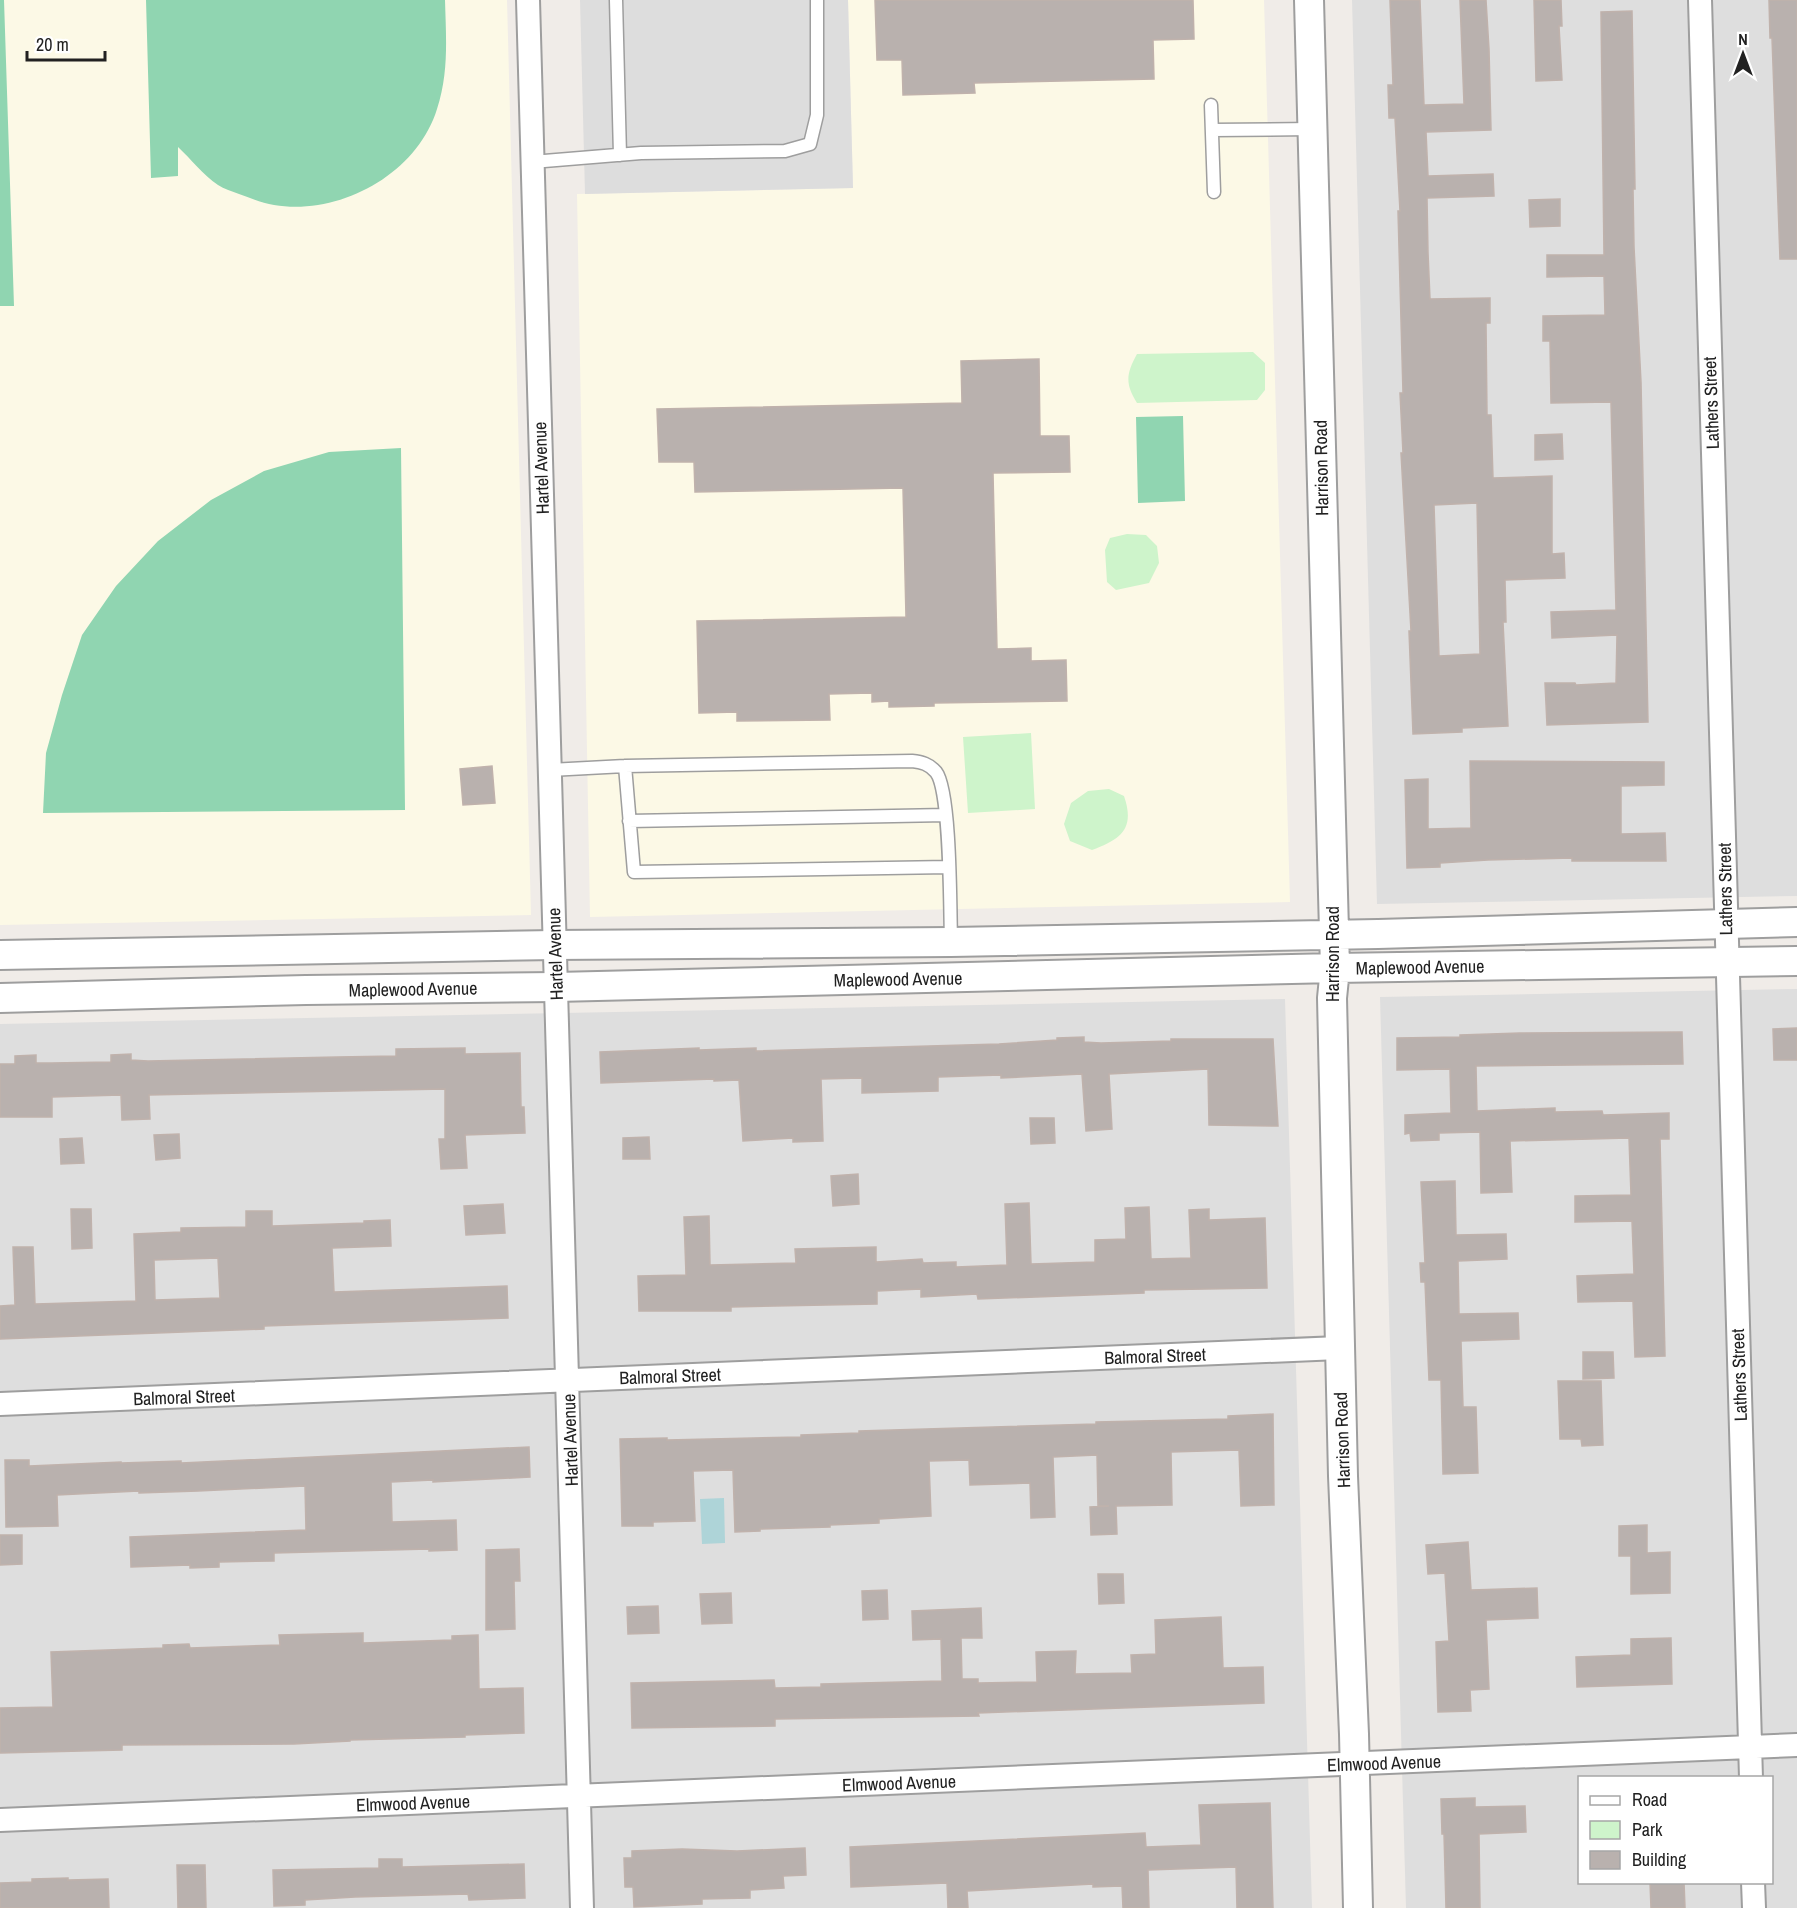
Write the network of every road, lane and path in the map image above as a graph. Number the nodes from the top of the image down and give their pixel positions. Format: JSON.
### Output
{"nodes":[{"id":1,"x":528,"y":0,"type":"edge"},
{"id":2,"x":616,"y":0,"type":"edge"},
{"id":3,"x":817,"y":0,"type":"edge"},
{"id":4,"x":1309,"y":0,"type":"edge"},
{"id":5,"x":1700,"y":0,"type":"edge"},
{"id":6,"x":1211,"y":105,"type":"dead end"},
{"id":7,"x":1312,"y":129,"type":"junction"},
{"id":8,"x":1212,"y":130,"type":"junction"},
{"id":9,"x":620,"y":155,"type":"junction"},
{"id":10,"x":532,"y":162,"type":"junction"},
{"id":11,"x":1214,"y":192,"type":"dead end"},
{"id":12,"x":625,"y":766,"type":"junction"},
{"id":13,"x":550,"y":770,"type":"junction"},
{"id":14,"x":946,"y":815,"type":"junction"},
{"id":15,"x":629,"y":821,"type":"junction"},
{"id":16,"x":949,"y":867,"type":"junction"},
{"id":17,"x":1797,"y":922,"type":"edge"},
{"id":18,"x":1726,"y":924,"type":"junction"},
{"id":19,"x":1333,"y":934,"type":"junction"},
{"id":20,"x":951,"y":942,"type":"junction"},
{"id":21,"x":554,"y":945,"type":"junction"},
{"id":22,"x":305,"y":951,"type":"junction"},
{"id":23,"x":63,"y":953,"type":"junction"},
{"id":24,"x":0,"y":955,"type":"edge"},
{"id":25,"x":1797,"y":961,"type":"edge"},
{"id":26,"x":1726,"y":962,"type":"junction"},
{"id":27,"x":1335,"y":968,"type":"junction"},
{"id":28,"x":556,"y":987,"type":"junction"},
{"id":29,"x":306,"y":990,"type":"junction"},
{"id":30,"x":64,"y":996,"type":"junction"},
{"id":31,"x":0,"y":998,"type":"edge"},
{"id":32,"x":1339,"y":1348,"type":"junction"},
{"id":33,"x":568,"y":1380,"type":"junction"},
{"id":34,"x":0,"y":1404,"type":"edge"},
{"id":35,"x":1797,"y":1745,"type":"edge"},
{"id":36,"x":1750,"y":1747,"type":"junction"},
{"id":37,"x":1355,"y":1763,"type":"junction"},
{"id":38,"x":1751,"y":1776,"type":"edge"},
{"id":39,"x":579,"y":1797,"type":"junction"},
{"id":40,"x":0,"y":1820,"type":"edge"},
{"id":41,"x":1753,"y":1884,"type":"edge"},
{"id":42,"x":582,"y":1908,"type":"edge"},
{"id":43,"x":1358,"y":1908,"type":"edge"},
{"id":44,"x":1754,"y":1908,"type":"edge"}],
"edges":[{"from":1,"to":10,"type":"street","name":"Hartel Avenue"},
{"from":2,"to":9,"type":"lane"},
{"from":3,"to":9,"type":"lane"},
{"from":4,"to":7,"type":"street","name":"Harrison Road"},
{"from":5,"to":18,"type":"street","name":"Lathers Street"},
{"from":6,"to":8,"type":"lane"},
{"from":7,"to":8,"type":"lane"},
{"from":7,"to":19,"type":"street","name":"Harrison Road"},
{"from":8,"to":11,"type":"lane"},
{"from":9,"to":10,"type":"lane"},
{"from":10,"to":13,"type":"street","name":"Hartel Avenue"},
{"from":12,"to":13,"type":"lane"},
{"from":12,"to":14,"type":"lane"},
{"from":12,"to":15,"type":"lane"},
{"from":13,"to":21,"type":"street","name":"Hartel Avenue"},
{"from":14,"to":15,"type":"lane"},
{"from":14,"to":16,"type":"lane"},
{"from":15,"to":16,"type":"lane"},
{"from":16,"to":20,"type":"lane"},
{"from":17,"to":18,"type":"street","name":"Maplewood Avenue"},
{"from":18,"to":19,"type":"street","name":"Maplewood Avenue"},
{"from":18,"to":26,"type":"street","name":"Lathers Street"},
{"from":19,"to":20,"type":"street","name":"Maplewood Avenue"},
{"from":19,"to":27,"type":"street","name":"Harrison Road"},
{"from":20,"to":21,"type":"street","name":"Maplewood Avenue"},
{"from":21,"to":22,"type":"street","name":"Maplewood Avenue"},
{"from":21,"to":28,"type":"street","name":"Hartel Avenue"},
{"from":22,"to":23,"type":"street","name":"Maplewood Avenue"},
{"from":22,"to":29,"type":"street"},
{"from":23,"to":24,"type":"street","name":"Maplewood Avenue"},
{"from":23,"to":30,"type":"street"},
{"from":25,"to":26,"type":"street","name":"Maplewood Avenue"},
{"from":26,"to":27,"type":"street","name":"Maplewood Avenue"},
{"from":26,"to":36,"type":"street","name":"Lathers Street"},
{"from":27,"to":28,"type":"street","name":"Maplewood Avenue"},
{"from":27,"to":32,"type":"street","name":"Harrison Road"},
{"from":28,"to":29,"type":"street","name":"Maplewood Avenue"},
{"from":28,"to":33,"type":"street","name":"Hartel Avenue"},
{"from":29,"to":30,"type":"street","name":"Maplewood Avenue"},
{"from":30,"to":31,"type":"street","name":"Maplewood Avenue"},
{"from":32,"to":33,"type":"street","name":"Balmoral Street"},
{"from":32,"to":37,"type":"street","name":"Harrison Road"},
{"from":33,"to":34,"type":"street","name":"Balmoral Street"},
{"from":33,"to":39,"type":"street","name":"Hartel Avenue"},
{"from":35,"to":36,"type":"street","name":"Elmwood Avenue"},
{"from":36,"to":37,"type":"street","name":"Elmwood Avenue"},
{"from":36,"to":38,"type":"street","name":"Lathers Street"},
{"from":37,"to":39,"type":"street","name":"Elmwood Avenue"},
{"from":37,"to":43,"type":"street","name":"Harrison Road"},
{"from":39,"to":40,"type":"street","name":"Elmwood Avenue"},
{"from":39,"to":42,"type":"street","name":"Hartel Avenue"},
{"from":41,"to":44,"type":"street"}]}
